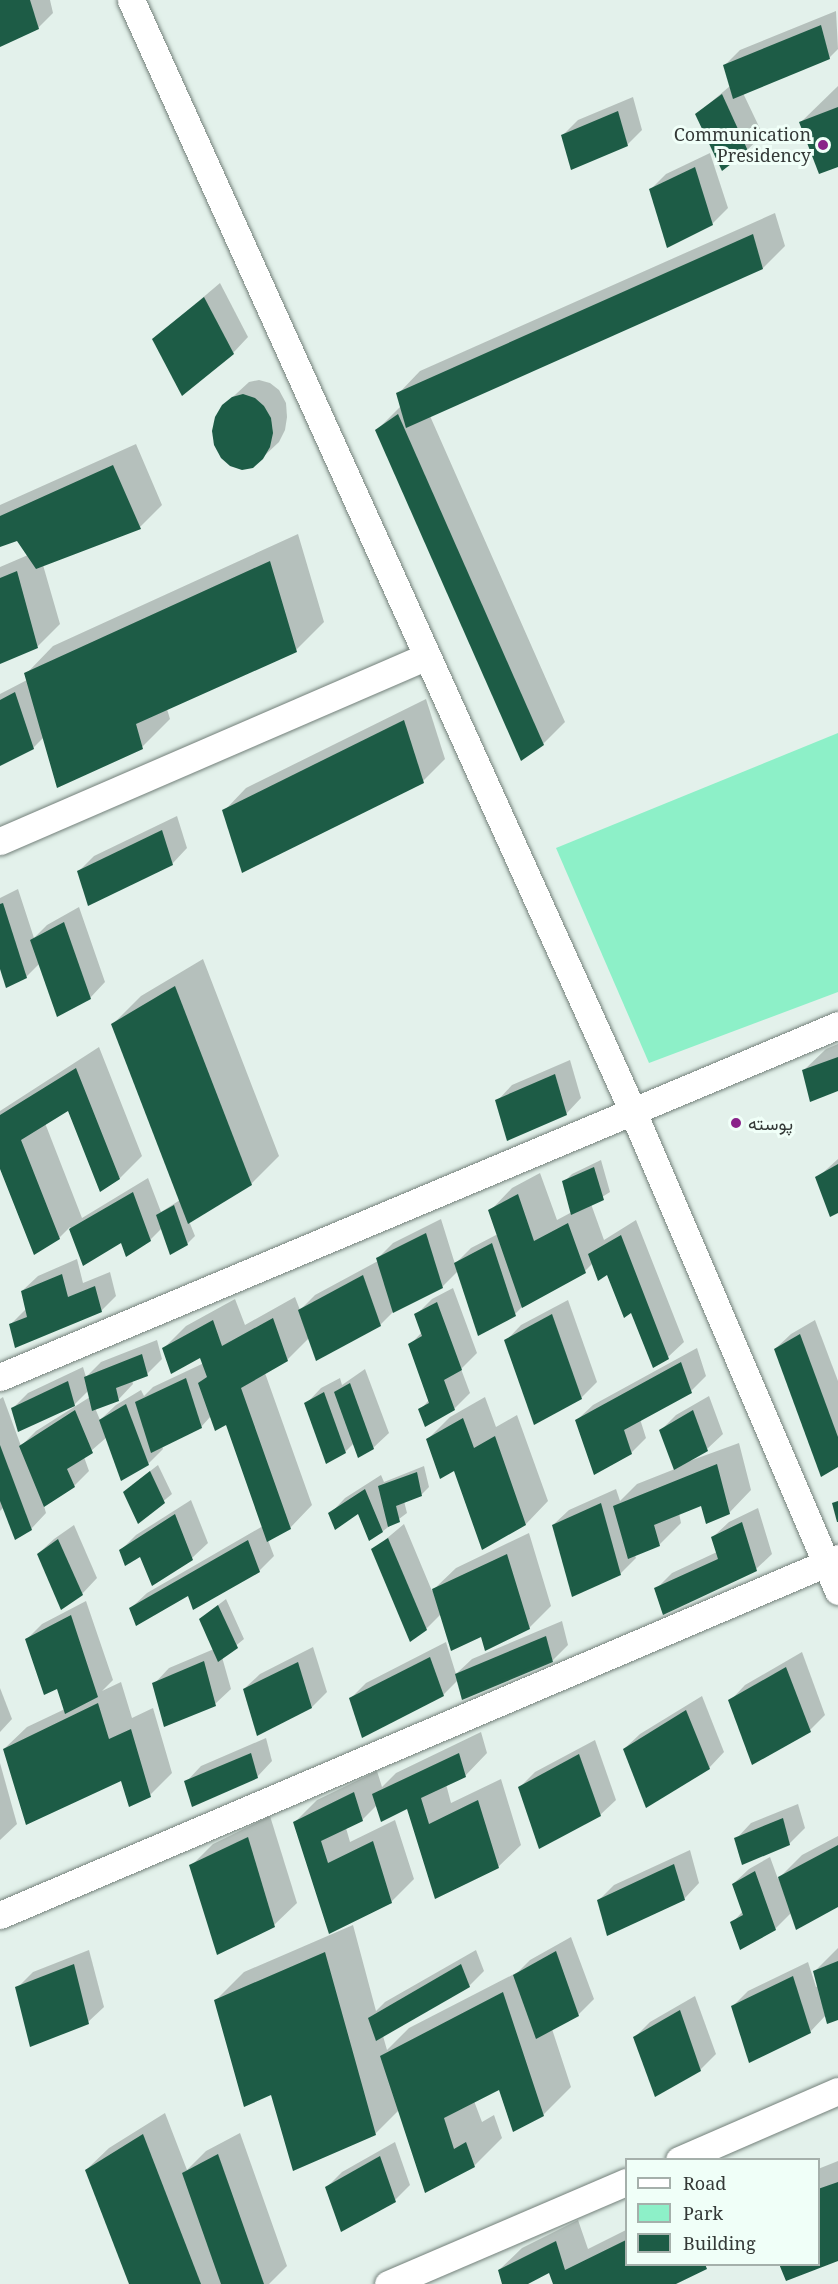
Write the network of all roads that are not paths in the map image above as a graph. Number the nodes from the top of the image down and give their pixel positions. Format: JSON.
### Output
{"nodes":[{"id":1,"x":131,"y":0,"type":"edge"},
{"id":2,"x":427,"y":656,"type":"junction"},
{"id":3,"x":0,"y":840,"type":"edge"},
{"id":4,"x":838,"y":1025,"type":"edge"},
{"id":5,"x":633,"y":1112,"type":"junction"},
{"id":6,"x":0,"y":1377,"type":"edge"},
{"id":7,"x":833,"y":1560,"type":"edge"},
{"id":8,"x":838,"y":1591,"type":"edge"},
{"id":9,"x":0,"y":1915,"type":"edge"},
{"id":10,"x":838,"y":2091,"type":"edge"},
{"id":11,"x":684,"y":2158,"type":"edge"},
{"id":12,"x":625,"y":2183,"type":"edge"},
{"id":13,"x":388,"y":2284,"type":"edge"}],
"edges":[{"from":1,"to":2,"type":"street"},
{"from":2,"to":3,"type":"street"},
{"from":2,"to":5,"type":"street"},
{"from":4,"to":5,"type":"street"},
{"from":5,"to":6,"type":"street"},
{"from":5,"to":7,"type":"street"},
{"from":7,"to":8,"type":"street"},
{"from":7,"to":9,"type":"street"},
{"from":10,"to":11,"type":"street"},
{"from":12,"to":13,"type":"street"}]}
